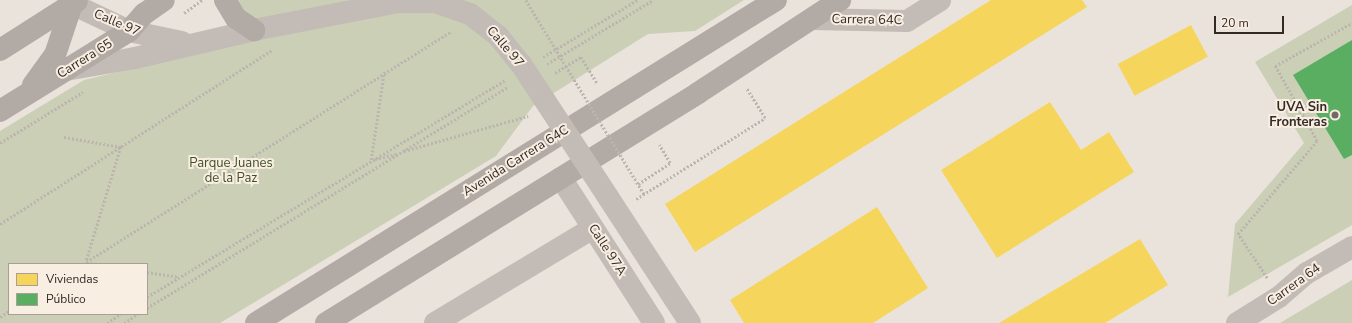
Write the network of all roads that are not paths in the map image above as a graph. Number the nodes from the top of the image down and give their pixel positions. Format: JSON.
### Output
{"nodes":[{"id":1,"x":164,"y":0,"type":"edge"},
{"id":2,"x":225,"y":0,"type":"edge"},
{"id":3,"x":776,"y":0,"type":"edge"},
{"id":4,"x":840,"y":0,"type":"edge"},
{"id":5,"x":940,"y":0,"type":"edge"},
{"id":6,"x":74,"y":1,"type":"edge"},
{"id":7,"x":336,"y":7,"type":"edge"},
{"id":8,"x":812,"y":19,"type":"junction"},
{"id":9,"x":254,"y":30,"type":"junction"},
{"id":10,"x":129,"y":31,"type":"junction"},
{"id":11,"x":192,"y":43,"type":"junction"},
{"id":12,"x":0,"y":50,"type":"edge"},
{"id":13,"x":66,"y":70,"type":"junction"},
{"id":14,"x":25,"y":95,"type":"junction"},
{"id":15,"x":0,"y":111,"type":"edge"},
{"id":16,"x":561,"y":178,"type":"junction"},
{"id":17,"x":593,"y":228,"type":"junction"},
{"id":18,"x":1352,"y":247,"type":"edge"},
{"id":19,"x":256,"y":323,"type":"edge"},
{"id":20,"x":326,"y":323,"type":"edge"},
{"id":21,"x":435,"y":323,"type":"edge"},
{"id":22,"x":654,"y":323,"type":"edge"},
{"id":23,"x":690,"y":323,"type":"edge"},
{"id":24,"x":1237,"y":323,"type":"edge"}],
"edges":[{"from":1,"to":10,"type":"main road","name":"Carrera 65"},
{"from":2,"to":9,"type":"main road"},
{"from":3,"to":19,"type":"main road","name":"Avenida Carrera 64C"},
{"from":4,"to":8,"type":"main road"},
{"from":5,"to":8,"type":"street","name":"Carrera 64C"},
{"from":6,"to":10,"type":"street","name":"Calle 97"},
{"from":6,"to":12,"type":"main road"},
{"from":6,"to":14,"type":"main road"},
{"from":7,"to":9,"type":"street","name":"Calle 97"},
{"from":7,"to":23,"type":"street","name":"Calle 97","bridge":true},
{"from":8,"to":16,"type":"main road"},
{"from":9,"to":11,"type":"street","name":"Calle 97"},
{"from":10,"to":11,"type":"street","name":"Calle 97"},
{"from":10,"to":13,"type":"main road","name":"Carrera 65"},
{"from":11,"to":13,"type":"street","name":"Calle 97"},
{"from":13,"to":14,"type":"main road","name":"Carrera 65"},
{"from":14,"to":15,"type":"main road","name":"Carrera 65"},
{"from":16,"to":17,"type":"street","name":"Calle 97A"},
{"from":16,"to":20,"type":"main road"},
{"from":17,"to":21,"type":"street"},
{"from":17,"to":22,"type":"street","name":"Calle 97A"},
{"from":18,"to":24,"type":"street","name":"Carrera 64"}]}
